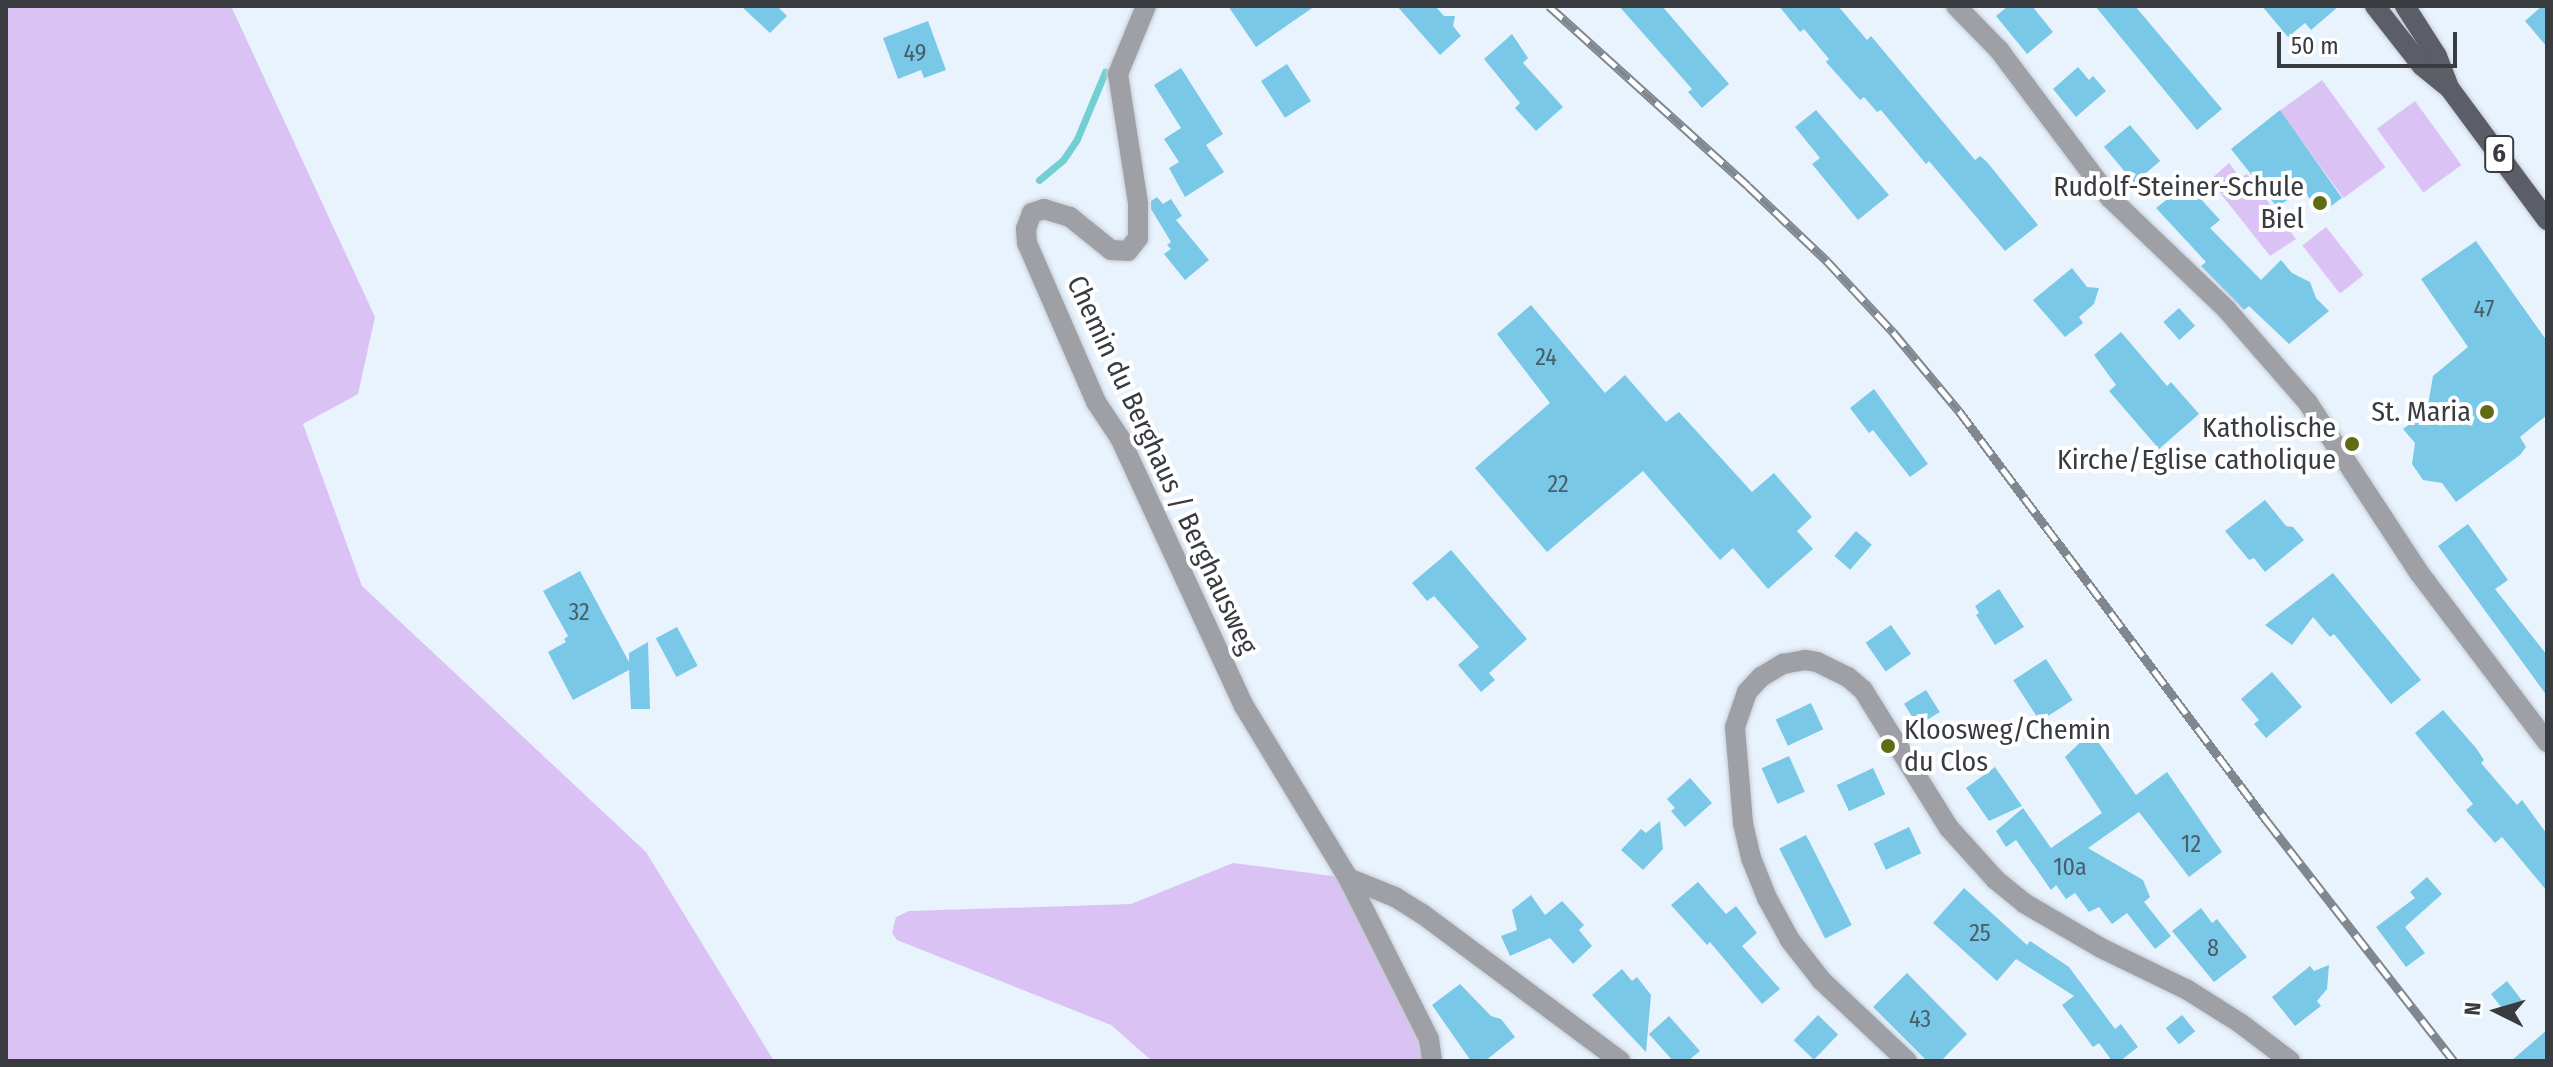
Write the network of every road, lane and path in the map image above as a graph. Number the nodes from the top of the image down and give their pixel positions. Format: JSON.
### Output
{"nodes":[{"id":1,"x":1146,"y":6,"type":"edge"},
{"id":2,"x":1956,"y":6,"type":"edge"},
{"id":3,"x":2375,"y":6,"type":"edge"},
{"id":4,"x":2405,"y":6,"type":"edge"},
{"id":5,"x":2450,"y":89,"type":"junction"},
{"id":6,"x":2547,"y":220,"type":"edge"},
{"id":7,"x":2547,"y":742,"type":"edge"},
{"id":8,"x":1348,"y":878,"type":"junction"},
{"id":9,"x":1432,"y":1061,"type":"edge"},
{"id":10,"x":1620,"y":1061,"type":"edge"},
{"id":11,"x":1907,"y":1061,"type":"edge"},
{"id":12,"x":2290,"y":1061,"type":"edge"}],
"edges":[{"from":1,"to":8,"type":"street","name":"Chemin du Berghaus / Berghausweg"},
{"from":2,"to":7,"type":"street"},
{"from":3,"to":5,"type":"main road","number":"6"},
{"from":4,"to":5,"type":"main road","number":"6"},
{"from":5,"to":6,"type":"main road","number":"6"},
{"from":8,"to":9,"type":"street","name":"Chemin du Berghaus / Berghausweg"},
{"from":8,"to":10,"type":"street"},
{"from":11,"to":12,"type":"street"}]}
